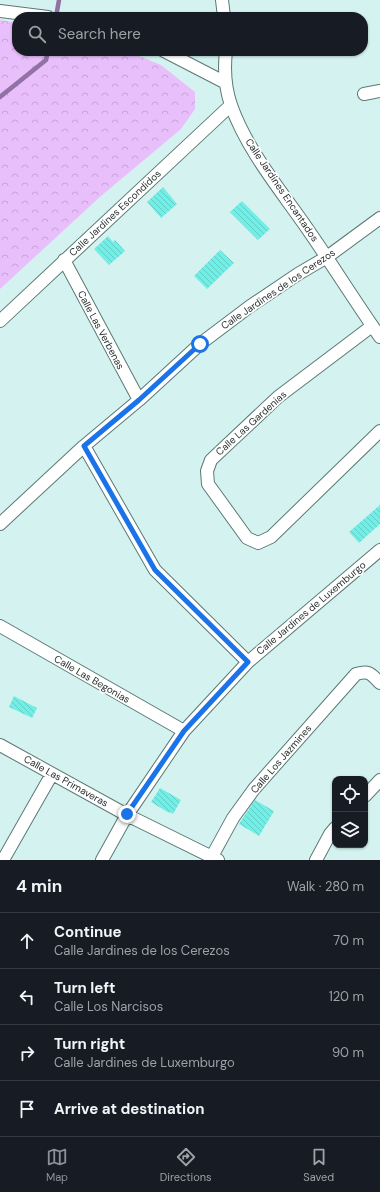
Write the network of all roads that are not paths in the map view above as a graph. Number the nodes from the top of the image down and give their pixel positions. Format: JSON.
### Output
{"nodes":[{"id":1,"x":222,"y":0,"type":"edge"},
{"id":2,"x":0,"y":11,"type":"edge"},
{"id":3,"x":12,"y":12,"type":"edge"},
{"id":4,"x":223,"y":12,"type":"edge"},
{"id":5,"x":174,"y":56,"type":"edge"},
{"id":6,"x":225,"y":56,"type":"edge"},
{"id":7,"x":226,"y":83,"type":"junction"},
{"id":8,"x":380,"y":91,"type":"edge"},
{"id":9,"x":364,"y":94,"type":"dead end"},
{"id":10,"x":231,"y":105,"type":"junction"},
{"id":11,"x":380,"y":218,"type":"edge"},
{"id":12,"x":327,"y":257,"type":"junction"},
{"id":13,"x":64,"y":260,"type":"junction"},
{"id":14,"x":0,"y":321,"type":"edge"},
{"id":15,"x":372,"y":326,"type":"junction"},
{"id":16,"x":380,"y":337,"type":"edge"},
{"id":17,"x":139,"y":400,"type":"junction"},
{"id":18,"x":380,"y":431,"type":"edge"},
{"id":19,"x":84,"y":446,"type":"junction"},
{"id":20,"x":0,"y":524,"type":"edge"},
{"id":21,"x":380,"y":550,"type":"edge"},
{"id":22,"x":0,"y":626,"type":"edge"},
{"id":23,"x":248,"y":662,"type":"junction"},
{"id":24,"x":380,"y":683,"type":"edge"},
{"id":25,"x":184,"y":731,"type":"junction"},
{"id":26,"x":0,"y":745,"type":"edge"},
{"id":27,"x":52,"y":774,"type":"junction"},
{"id":28,"x":380,"y":780,"type":"edge"},
{"id":29,"x":368,"y":793,"type":"edge"},
{"id":30,"x":127,"y":814,"type":"junction"},
{"id":31,"x":332,"y":832,"type":"edge"},
{"id":32,"x":214,"y":859,"type":"edge"},
{"id":33,"x":3,"y":860,"type":"edge"},
{"id":34,"x":102,"y":860,"type":"edge"},
{"id":35,"x":316,"y":860,"type":"edge"}],
"edges":[{"from":1,"to":4,"type":"street"},
{"from":2,"to":3,"type":"street"},
{"from":5,"to":7,"type":"street"},
{"from":6,"to":7,"type":"street","name":"Calle Jardines Encantados"},
{"from":7,"to":10,"type":"street","name":"Calle Jardines Encantados"},
{"from":8,"to":9,"type":"street"},
{"from":10,"to":12,"type":"street","name":"Calle Jardines Encantados"},
{"from":10,"to":13,"type":"street","name":"Calle Jardines Escondidos"},
{"from":11,"to":12,"type":"street","name":"Calle Jardines de los Cerezos"},
{"from":12,"to":15,"type":"street","name":"Calle Jardines Encantados"},
{"from":12,"to":17,"type":"street","name":"Calle Jardines de los Cerezos"},
{"from":13,"to":14,"type":"street","name":"Calle Jardines Escondidos"},
{"from":13,"to":17,"type":"street","name":"Calle Las Verbenas"},
{"from":15,"to":16,"type":"street","name":"Calle Jardines Encantados"},
{"from":15,"to":18,"type":"street","name":"Calle Las Gardenias"},
{"from":17,"to":19,"type":"street","name":"Calle Jardines de los Cerezos"},
{"from":19,"to":20,"type":"street","name":"Calle Jardines de los Cerezos"},
{"from":19,"to":23,"type":"street"},
{"from":21,"to":23,"type":"street","name":"Calle Jardines de Luxemburgo"},
{"from":22,"to":25,"type":"street","name":"Calle Las Begonias"},
{"from":23,"to":25,"type":"street","name":"Calle Jardines de Luxemburgo"},
{"from":24,"to":32,"type":"street","name":"Calle Los Jazmines"},
{"from":25,"to":30,"type":"street","name":"Calle Jardines de Luxemburgo"},
{"from":26,"to":27,"type":"street","name":"Calle Las Primaveras"},
{"from":27,"to":30,"type":"street","name":"Calle Las Primaveras"},
{"from":27,"to":33,"type":"street"},
{"from":28,"to":29,"type":"street"},
{"from":30,"to":32,"type":"street","name":"Calle Las Primaveras"},
{"from":30,"to":34,"type":"street","name":"Calle Jardines de Luxemburgo"},
{"from":31,"to":35,"type":"street"}]}
